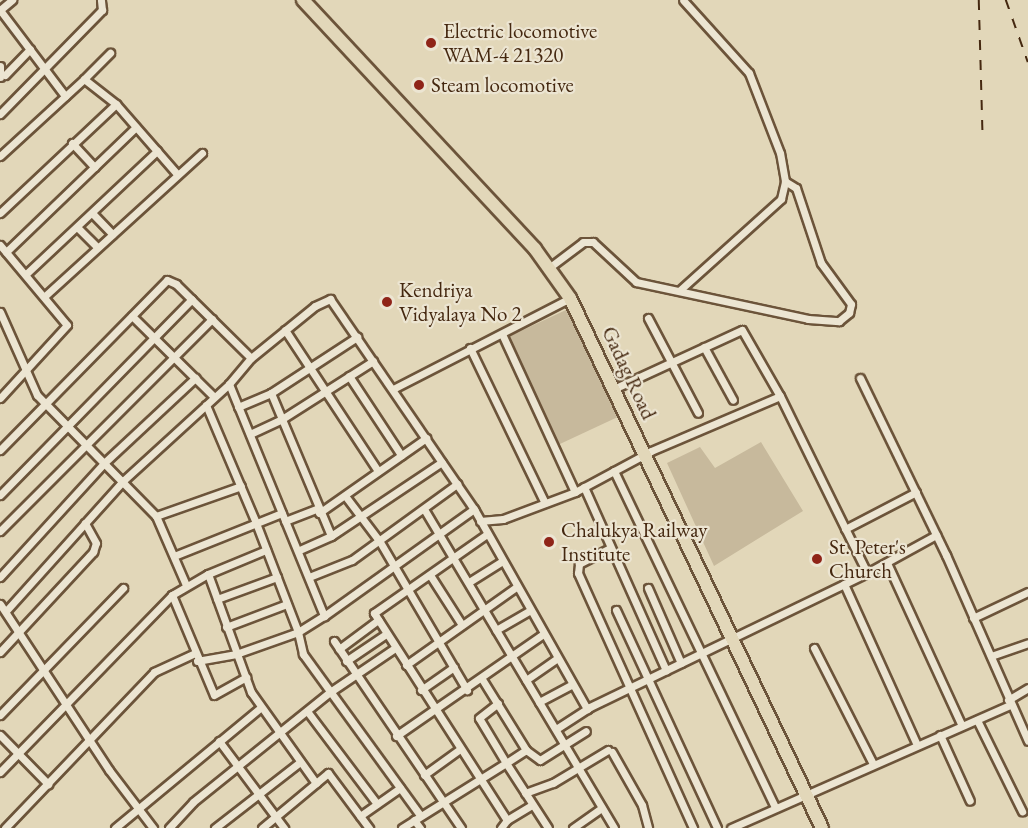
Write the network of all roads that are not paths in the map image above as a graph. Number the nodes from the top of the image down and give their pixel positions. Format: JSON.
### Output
{"nodes":[{"id":1,"x":12,"y":0,"type":"edge"},
{"id":2,"x":101,"y":0,"type":"edge"},
{"id":3,"x":303,"y":0,"type":"edge"},
{"id":4,"x":311,"y":0,"type":"edge"},
{"id":5,"x":683,"y":0,"type":"edge"},
{"id":6,"x":0,"y":10,"type":"edge"},
{"id":7,"x":30,"y":49,"type":"junction"},
{"id":8,"x":110,"y":53,"type":"dead end"},
{"id":9,"x":0,"y":66,"type":"edge"},
{"id":10,"x":46,"y":70,"type":"junction"},
{"id":11,"x":2,"y":76,"type":"edge"},
{"id":12,"x":84,"y":79,"type":"junction"},
{"id":13,"x":65,"y":96,"type":"junction"},
{"id":14,"x":116,"y":104,"type":"junction"},
{"id":15,"x":0,"y":114,"type":"edge"},
{"id":16,"x":136,"y":127,"type":"junction"},
{"id":17,"x":72,"y":143,"type":"junction"},
{"id":18,"x":157,"y":151,"type":"junction"},
{"id":19,"x":202,"y":153,"type":"dead end"},
{"id":20,"x":0,"y":156,"type":"edge"},
{"id":21,"x":94,"y":167,"type":"junction"},
{"id":22,"x":177,"y":174,"type":"junction"},
{"id":23,"x":785,"y":181,"type":"junction"},
{"id":24,"x":0,"y":213,"type":"edge"},
{"id":25,"x":93,"y":214,"type":"junction"},
{"id":26,"x":77,"y":228,"type":"junction"},
{"id":27,"x":112,"y":234,"type":"junction"},
{"id":28,"x":0,"y":245,"type":"edge"},
{"id":29,"x":97,"y":247,"type":"junction"},
{"id":30,"x":6,"y":252,"type":"junction"},
{"id":31,"x":554,"y":264,"type":"junction"},
{"id":32,"x":26,"y":274,"type":"junction"},
{"id":33,"x":680,"y":290,"type":"junction"},
{"id":34,"x":46,"y":296,"type":"junction"},
{"id":35,"x":570,"y":298,"type":"junction"},
{"id":36,"x":192,"y":299,"type":"junction"},
{"id":37,"x":0,"y":312,"type":"edge"},
{"id":38,"x":132,"y":316,"type":"junction"},
{"id":39,"x":648,"y":318,"type":"dead end"},
{"id":40,"x":212,"y":319,"type":"junction"},
{"id":41,"x":285,"y":330,"type":"junction"},
{"id":42,"x":502,"y":334,"type":"junction"},
{"id":43,"x":357,"y":337,"type":"junction"},
{"id":44,"x":155,"y":338,"type":"junction"},
{"id":45,"x":704,"y":347,"type":"junction"},
{"id":46,"x":470,"y":348,"type":"junction"},
{"id":47,"x":175,"y":358,"type":"junction"},
{"id":48,"x":251,"y":358,"type":"junction"},
{"id":49,"x":373,"y":361,"type":"junction"},
{"id":50,"x":672,"y":362,"type":"junction"},
{"id":51,"x":310,"y":367,"type":"junction"},
{"id":52,"x":26,"y":372,"type":"junction"},
{"id":53,"x":349,"y":376,"type":"junction"},
{"id":54,"x":195,"y":378,"type":"junction"},
{"id":55,"x":860,"y":378,"type":"dead end"},
{"id":56,"x":229,"y":384,"type":"junction"},
{"id":57,"x":620,"y":386,"type":"junction"},
{"id":58,"x":393,"y":389,"type":"junction"},
{"id":59,"x":326,"y":392,"type":"junction"},
{"id":60,"x":271,"y":393,"type":"junction"},
{"id":61,"x":780,"y":396,"type":"junction"},
{"id":62,"x":0,"y":398,"type":"edge"},
{"id":63,"x":214,"y":398,"type":"junction"},
{"id":64,"x":732,"y":400,"type":"dead end"},
{"id":65,"x":46,"y":404,"type":"junction"},
{"id":66,"x":206,"y":405,"type":"junction"},
{"id":67,"x":238,"y":407,"type":"junction"},
{"id":68,"x":698,"y":413,"type":"dead end"},
{"id":69,"x":282,"y":419,"type":"junction"},
{"id":70,"x":67,"y":427,"type":"junction"},
{"id":71,"x":250,"y":434,"type":"junction"},
{"id":72,"x":426,"y":438,"type":"junction"},
{"id":73,"x":87,"y":446,"type":"junction"},
{"id":74,"x":0,"y":450,"type":"edge"},
{"id":75,"x":648,"y":453,"type":"junction"},
{"id":76,"x":401,"y":455,"type":"junction"},
{"id":77,"x":442,"y":462,"type":"junction"},
{"id":78,"x":104,"y":463,"type":"junction"},
{"id":79,"x":378,"y":471,"type":"junction"},
{"id":80,"x":615,"y":471,"type":"junction"},
{"id":81,"x":124,"y":480,"type":"junction"},
{"id":82,"x":457,"y":484,"type":"junction"},
{"id":83,"x":241,"y":486,"type":"junction"},
{"id":84,"x":584,"y":487,"type":"junction"},
{"id":85,"x":575,"y":492,"type":"junction"},
{"id":86,"x":916,"y":492,"type":"junction"},
{"id":87,"x":0,"y":495,"type":"edge"},
{"id":88,"x":345,"y":497,"type":"junction"},
{"id":89,"x":545,"y":503,"type":"junction"},
{"id":90,"x":424,"y":509,"type":"junction"},
{"id":91,"x":474,"y":509,"type":"junction"},
{"id":92,"x":318,"y":511,"type":"junction"},
{"id":93,"x":282,"y":513,"type":"junction"},
{"id":94,"x":156,"y":516,"type":"junction"},
{"id":95,"x":363,"y":518,"type":"junction"},
{"id":96,"x":285,"y":521,"type":"junction"},
{"id":97,"x":480,"y":521,"type":"junction"},
{"id":98,"x":85,"y":523,"type":"junction"},
{"id":99,"x":256,"y":523,"type":"junction"},
{"id":100,"x":845,"y":529,"type":"junction"},
{"id":101,"x":0,"y":531,"type":"edge"},
{"id":102,"x":440,"y":534,"type":"junction"},
{"id":103,"x":487,"y":534,"type":"junction"},
{"id":104,"x":936,"y":535,"type":"junction"},
{"id":105,"x":331,"y":536,"type":"junction"},
{"id":106,"x":380,"y":542,"type":"junction"},
{"id":107,"x":610,"y":549,"type":"junction"},
{"id":108,"x":266,"y":550,"type":"junction"},
{"id":109,"x":298,"y":551,"type":"junction"},
{"id":110,"x":174,"y":556,"type":"junction"},
{"id":111,"x":454,"y":558,"type":"junction"},
{"id":112,"x":502,"y":561,"type":"junction"},
{"id":113,"x":887,"y":562,"type":"junction"},
{"id":114,"x":395,"y":567,"type":"junction"},
{"id":115,"x":867,"y":573,"type":"junction"},
{"id":116,"x":208,"y":574,"type":"junction"},
{"id":117,"x":430,"y":575,"type":"junction"},
{"id":118,"x":0,"y":577,"type":"edge"},
{"id":119,"x":277,"y":577,"type":"junction"},
{"id":120,"x":309,"y":577,"type":"junction"},
{"id":121,"x":469,"y":582,"type":"junction"},
{"id":122,"x":844,"y":584,"type":"junction"},
{"id":123,"x":186,"y":585,"type":"junction"},
{"id":124,"x":516,"y":587,"type":"junction"},
{"id":125,"x":123,"y":588,"type":"dead end"},
{"id":126,"x":648,"y":588,"type":"dead end"},
{"id":127,"x":409,"y":591,"type":"junction"},
{"id":128,"x":1028,"y":592,"type":"edge"},
{"id":129,"x":172,"y":596,"type":"junction"},
{"id":130,"x":217,"y":599,"type":"junction"},
{"id":131,"x":287,"y":604,"type":"junction"},
{"id":132,"x":2,"y":608,"type":"edge"},
{"id":133,"x":484,"y":609,"type":"junction"},
{"id":134,"x":616,"y":610,"type":"dead end"},
{"id":135,"x":529,"y":611,"type":"junction"},
{"id":136,"x":324,"y":616,"type":"junction"},
{"id":137,"x":973,"y":618,"type":"junction"},
{"id":138,"x":378,"y":620,"type":"junction"},
{"id":139,"x":462,"y":625,"type":"junction"},
{"id":140,"x":226,"y":627,"type":"junction"},
{"id":141,"x":496,"y":630,"type":"junction"},
{"id":142,"x":20,"y":632,"type":"junction"},
{"id":143,"x":298,"y":632,"type":"junction"},
{"id":144,"x":386,"y":634,"type":"junction"},
{"id":145,"x":542,"y":635,"type":"junction"},
{"id":146,"x":734,"y":636,"type":"junction"},
{"id":147,"x":334,"y":641,"type":"dead end"},
{"id":148,"x":439,"y":642,"type":"junction"},
{"id":149,"x":1028,"y":643,"type":"edge"},
{"id":150,"x":395,"y":648,"type":"junction"},
{"id":151,"x":814,"y":648,"type":"dead end"},
{"id":152,"x":339,"y":649,"type":"junction"},
{"id":153,"x":0,"y":652,"type":"edge"},
{"id":154,"x":702,"y":652,"type":"junction"},
{"id":155,"x":236,"y":654,"type":"junction"},
{"id":156,"x":511,"y":656,"type":"junction"},
{"id":157,"x":991,"y":656,"type":"junction"},
{"id":158,"x":196,"y":657,"type":"junction"},
{"id":159,"x":556,"y":659,"type":"junction"},
{"id":160,"x":346,"y":661,"type":"junction"},
{"id":161,"x":681,"y":663,"type":"junction"},
{"id":162,"x":405,"y":665,"type":"junction"},
{"id":163,"x":453,"y":667,"type":"junction"},
{"id":164,"x":44,"y":669,"type":"junction"},
{"id":165,"x":666,"y":670,"type":"junction"},
{"id":166,"x":355,"y":675,"type":"junction"},
{"id":167,"x":246,"y":677,"type":"junction"},
{"id":168,"x":482,"y":680,"type":"junction"},
{"id":169,"x":526,"y":680,"type":"junction"},
{"id":170,"x":646,"y":680,"type":"junction"},
{"id":171,"x":570,"y":685,"type":"junction"},
{"id":172,"x":1028,"y":688,"type":"edge"},
{"id":173,"x":629,"y":689,"type":"junction"},
{"id":174,"x":421,"y":690,"type":"junction"},
{"id":175,"x":467,"y":690,"type":"junction"},
{"id":176,"x":330,"y":692,"type":"junction"},
{"id":177,"x":539,"y":702,"type":"junction"},
{"id":178,"x":498,"y":703,"type":"junction"},
{"id":179,"x":1009,"y":703,"type":"junction"},
{"id":180,"x":66,"y":704,"type":"junction"},
{"id":181,"x":260,"y":708,"type":"junction"},
{"id":182,"x":587,"y":709,"type":"junction"},
{"id":183,"x":307,"y":711,"type":"junction"},
{"id":184,"x":435,"y":712,"type":"junction"},
{"id":185,"x":0,"y":715,"type":"edge"},
{"id":186,"x":976,"y":720,"type":"junction"},
{"id":187,"x":962,"y":726,"type":"junction"},
{"id":188,"x":556,"y":729,"type":"junction"},
{"id":189,"x":586,"y":731,"type":"dead end"},
{"id":190,"x":279,"y":734,"type":"junction"},
{"id":191,"x":0,"y":735,"type":"edge"},
{"id":192,"x":940,"y":735,"type":"junction"},
{"id":193,"x":396,"y":736,"type":"junction"},
{"id":194,"x":90,"y":739,"type":"junction"},
{"id":195,"x":219,"y":741,"type":"junction"},
{"id":196,"x":1028,"y":741,"type":"edge"},
{"id":197,"x":917,"y":745,"type":"junction"},
{"id":198,"x":566,"y":746,"type":"junction"},
{"id":199,"x":460,"y":749,"type":"junction"},
{"id":200,"x":526,"y":750,"type":"junction"},
{"id":201,"x":18,"y":752,"type":"junction"},
{"id":202,"x":300,"y":762,"type":"junction"},
{"id":203,"x":506,"y":764,"type":"junction"},
{"id":204,"x":873,"y":764,"type":"junction"},
{"id":205,"x":578,"y":767,"type":"junction"},
{"id":206,"x":238,"y":768,"type":"junction"},
{"id":207,"x":0,"y":772,"type":"edge"},
{"id":208,"x":424,"y":775,"type":"junction"},
{"id":209,"x":481,"y":781,"type":"junction"},
{"id":210,"x":316,"y":783,"type":"junction"},
{"id":211,"x":48,"y":784,"type":"junction"},
{"id":212,"x":400,"y":788,"type":"junction"},
{"id":213,"x":808,"y":792,"type":"junction"},
{"id":214,"x":258,"y":794,"type":"junction"},
{"id":215,"x":525,"y":794,"type":"junction"},
{"id":216,"x":442,"y":801,"type":"junction"},
{"id":217,"x":970,"y":801,"type":"dead end"},
{"id":218,"x":377,"y":804,"type":"junction"},
{"id":219,"x":532,"y":805,"type":"junction"},
{"id":220,"x":775,"y":807,"type":"junction"},
{"id":221,"x":138,"y":808,"type":"junction"},
{"id":222,"x":602,"y":808,"type":"junction"},
{"id":223,"x":1022,"y":811,"type":"dead end"},
{"id":224,"x":360,"y":816,"type":"junction"},
{"id":225,"x":276,"y":817,"type":"junction"},
{"id":226,"x":417,"y":817,"type":"junction"},
{"id":227,"x":507,"y":820,"type":"junction"},
{"id":228,"x":152,"y":827,"type":"edge"},
{"id":229,"x":5,"y":828,"type":"edge"},
{"id":230,"x":115,"y":828,"type":"edge"},
{"id":231,"x":169,"y":828,"type":"edge"},
{"id":232,"x":215,"y":828,"type":"edge"},
{"id":233,"x":262,"y":828,"type":"edge"},
{"id":234,"x":284,"y":828,"type":"edge"},
{"id":235,"x":368,"y":828,"type":"edge"},
{"id":236,"x":402,"y":828,"type":"edge"},
{"id":237,"x":420,"y":828,"type":"edge"},
{"id":238,"x":460,"y":828,"type":"edge"},
{"id":239,"x":501,"y":828,"type":"edge"},
{"id":240,"x":548,"y":828,"type":"edge"},
{"id":241,"x":573,"y":828,"type":"edge"},
{"id":242,"x":614,"y":828,"type":"edge"},
{"id":243,"x":648,"y":828,"type":"edge"},
{"id":244,"x":693,"y":828,"type":"edge"},
{"id":245,"x":717,"y":828,"type":"edge"},
{"id":246,"x":731,"y":828,"type":"edge"},
{"id":247,"x":822,"y":828,"type":"edge"},
{"id":248,"x":829,"y":828,"type":"edge"}],
"edges":[{"from":1,"to":6,"type":"street"},
{"from":2,"to":10,"type":"street"},
{"from":3,"to":35,"type":"highway","name":"Gadag Road"},
{"from":4,"to":31,"type":"highway","name":"Gadag Road"},
{"from":5,"to":23,"type":"street"},
{"from":6,"to":7,"type":"street"},
{"from":7,"to":10,"type":"street"},
{"from":7,"to":11,"type":"street"},
{"from":8,"to":12,"type":"street"},
{"from":9,"to":11,"type":"street"},
{"from":10,"to":13,"type":"street"},
{"from":10,"to":15,"type":"street"},
{"from":12,"to":13,"type":"street"},
{"from":12,"to":14,"type":"street"},
{"from":13,"to":20,"type":"street"},
{"from":14,"to":16,"type":"street"},
{"from":14,"to":17,"type":"street"},
{"from":16,"to":18,"type":"street"},
{"from":16,"to":21,"type":"street"},
{"from":17,"to":21,"type":"street"},
{"from":17,"to":24,"type":"street"},
{"from":18,"to":22,"type":"street"},
{"from":18,"to":25,"type":"street"},
{"from":19,"to":22,"type":"street"},
{"from":21,"to":30,"type":"street"},
{"from":22,"to":27,"type":"street"},
{"from":23,"to":33,"type":"street"},
{"from":23,"to":33,"type":"street"},
{"from":25,"to":26,"type":"street"},
{"from":25,"to":27,"type":"street"},
{"from":26,"to":29,"type":"street"},
{"from":26,"to":32,"type":"street"},
{"from":27,"to":29,"type":"street"},
{"from":28,"to":30,"type":"street"},
{"from":29,"to":34,"type":"street"},
{"from":30,"to":32,"type":"street"},
{"from":31,"to":33,"type":"street"},
{"from":31,"to":57,"type":"highway","name":"Gadag Road"},
{"from":32,"to":34,"type":"street"},
{"from":34,"to":52,"type":"street"},
{"from":35,"to":42,"type":"street"},
{"from":35,"to":75,"type":"highway","name":"Gadag Road"},
{"from":36,"to":38,"type":"street"},
{"from":36,"to":40,"type":"street"},
{"from":36,"to":44,"type":"street"},
{"from":37,"to":52,"type":"street"},
{"from":38,"to":44,"type":"street"},
{"from":38,"to":65,"type":"street"},
{"from":39,"to":50,"type":"street"},
{"from":40,"to":47,"type":"street"},
{"from":40,"to":48,"type":"street"},
{"from":41,"to":43,"type":"street"},
{"from":41,"to":48,"type":"street"},
{"from":41,"to":51,"type":"street"},
{"from":42,"to":46,"type":"street"},
{"from":42,"to":85,"type":"street"},
{"from":43,"to":49,"type":"street"},
{"from":43,"to":51,"type":"street"},
{"from":44,"to":47,"type":"street"},
{"from":44,"to":70,"type":"street"},
{"from":45,"to":50,"type":"street"},
{"from":45,"to":61,"type":"street"},
{"from":45,"to":64,"type":"street"},
{"from":46,"to":58,"type":"street"},
{"from":46,"to":89,"type":"street"},
{"from":47,"to":54,"type":"street"},
{"from":47,"to":73,"type":"street"},
{"from":48,"to":56,"type":"street"},
{"from":49,"to":53,"type":"street"},
{"from":49,"to":58,"type":"street"},
{"from":50,"to":57,"type":"street"},
{"from":50,"to":68,"type":"street"},
{"from":51,"to":59,"type":"street"},
{"from":51,"to":60,"type":"street"},
{"from":52,"to":62,"type":"street"},
{"from":52,"to":65,"type":"street"},
{"from":53,"to":59,"type":"street"},
{"from":53,"to":76,"type":"street"},
{"from":54,"to":63,"type":"street"},
{"from":54,"to":78,"type":"street"},
{"from":55,"to":86,"type":"street"},
{"from":56,"to":63,"type":"street"},
{"from":56,"to":67,"type":"street"},
{"from":57,"to":75,"type":"highway","name":"Gadag Road"},
{"from":58,"to":72,"type":"street"},
{"from":59,"to":69,"type":"street"},
{"from":59,"to":79,"type":"street"},
{"from":60,"to":67,"type":"street"},
{"from":60,"to":69,"type":"street"},
{"from":61,"to":75,"type":"street"},
{"from":61,"to":100,"type":"street"},
{"from":63,"to":66,"type":"street"},
{"from":65,"to":70,"type":"street"},
{"from":65,"to":74,"type":"street"},
{"from":66,"to":81,"type":"street"},
{"from":66,"to":83,"type":"street"},
{"from":67,"to":71,"type":"street"},
{"from":69,"to":71,"type":"street"},
{"from":69,"to":92,"type":"street"},
{"from":70,"to":73,"type":"street"},
{"from":70,"to":87,"type":"street"},
{"from":71,"to":93,"type":"street"},
{"from":72,"to":76,"type":"street"},
{"from":72,"to":77,"type":"street"},
{"from":73,"to":78,"type":"street"},
{"from":73,"to":101,"type":"street"},
{"from":75,"to":80,"type":"street"},
{"from":75,"to":146,"type":"highway","name":"Gadag Road"},
{"from":76,"to":79,"type":"street"},
{"from":77,"to":82,"type":"street"},
{"from":77,"to":95,"type":"street"},
{"from":78,"to":81,"type":"street"},
{"from":78,"to":118,"type":"street"},
{"from":79,"to":88,"type":"street"},
{"from":80,"to":84,"type":"street"},
{"from":80,"to":154,"type":"street"},
{"from":81,"to":94,"type":"street"},
{"from":81,"to":98,"type":"street"},
{"from":82,"to":90,"type":"street"},
{"from":82,"to":91,"type":"street"},
{"from":83,"to":94,"type":"street"},
{"from":83,"to":99,"type":"street"},
{"from":84,"to":85,"type":"street"},
{"from":84,"to":107,"type":"street"},
{"from":85,"to":89,"type":"street"},
{"from":86,"to":100,"type":"street"},
{"from":86,"to":104,"type":"street"},
{"from":88,"to":92,"type":"street"},
{"from":88,"to":95,"type":"street"},
{"from":89,"to":97,"type":"street"},
{"from":90,"to":102,"type":"street"},
{"from":90,"to":106,"type":"street"},
{"from":91,"to":97,"type":"street"},
{"from":91,"to":102,"type":"street"},
{"from":92,"to":96,"type":"street"},
{"from":92,"to":105,"type":"street"},
{"from":93,"to":96,"type":"street"},
{"from":93,"to":99,"type":"street"},
{"from":94,"to":110,"type":"street"},
{"from":95,"to":105,"type":"street"},
{"from":95,"to":106,"type":"street"},
{"from":96,"to":109,"type":"street"},
{"from":97,"to":103,"type":"street"},
{"from":98,"to":132,"type":"street"},
{"from":98,"to":142,"type":"street"},
{"from":99,"to":108,"type":"street"},
{"from":99,"to":110,"type":"street"},
{"from":100,"to":115,"type":"street"},
{"from":102,"to":111,"type":"street"},
{"from":102,"to":114,"type":"street"},
{"from":103,"to":111,"type":"street"},
{"from":103,"to":112,"type":"street"},
{"from":104,"to":113,"type":"street"},
{"from":104,"to":137,"type":"street"},
{"from":105,"to":109,"type":"street"},
{"from":106,"to":114,"type":"street"},
{"from":106,"to":120,"type":"street"},
{"from":107,"to":165,"type":"street"},
{"from":107,"to":173,"type":"street"},
{"from":108,"to":116,"type":"street"},
{"from":108,"to":119,"type":"street"},
{"from":109,"to":120,"type":"street"},
{"from":110,"to":123,"type":"street"},
{"from":111,"to":117,"type":"street"},
{"from":111,"to":121,"type":"street"},
{"from":112,"to":121,"type":"street"},
{"from":112,"to":124,"type":"street"},
{"from":113,"to":115,"type":"street"},
{"from":113,"to":187,"type":"street"},
{"from":114,"to":127,"type":"street"},
{"from":114,"to":136,"type":"street"},
{"from":115,"to":122,"type":"street"},
{"from":116,"to":123,"type":"street"},
{"from":116,"to":130,"type":"street"},
{"from":117,"to":127,"type":"street"},
{"from":117,"to":139,"type":"street"},
{"from":119,"to":130,"type":"street"},
{"from":119,"to":131,"type":"street"},
{"from":120,"to":136,"type":"street"},
{"from":121,"to":133,"type":"street"},
{"from":122,"to":146,"type":"street"},
{"from":122,"to":197,"type":"street"},
{"from":123,"to":129,"type":"street"},
{"from":124,"to":133,"type":"street"},
{"from":124,"to":135,"type":"street"},
{"from":125,"to":164,"type":"street"},
{"from":126,"to":161,"type":"street"},
{"from":127,"to":138,"type":"street"},
{"from":127,"to":148,"type":"street"},
{"from":128,"to":137,"type":"street"},
{"from":129,"to":158,"type":"street"},
{"from":129,"to":180,"type":"street"},
{"from":130,"to":140,"type":"street"},
{"from":131,"to":140,"type":"street"},
{"from":131,"to":143,"type":"street"},
{"from":132,"to":142,"type":"street"},
{"from":133,"to":139,"type":"street"},
{"from":133,"to":141,"type":"street"},
{"from":134,"to":170,"type":"street"},
{"from":135,"to":141,"type":"street"},
{"from":135,"to":145,"type":"street"},
{"from":136,"to":143,"type":"street"},
{"from":137,"to":157,"type":"street"},
{"from":138,"to":144,"type":"street"},
{"from":138,"to":152,"type":"street"},
{"from":139,"to":148,"type":"street"},
{"from":140,"to":155,"type":"street"},
{"from":141,"to":156,"type":"street"},
{"from":142,"to":153,"type":"street"},
{"from":142,"to":164,"type":"street"},
{"from":143,"to":155,"type":"street"},
{"from":143,"to":176,"type":"street"},
{"from":144,"to":150,"type":"street"},
{"from":144,"to":160,"type":"street"},
{"from":145,"to":156,"type":"street"},
{"from":145,"to":159,"type":"street"},
{"from":146,"to":154,"type":"street"},
{"from":146,"to":213,"type":"highway","name":"Gadag Road"},
{"from":147,"to":152,"type":"street"},
{"from":148,"to":162,"type":"street"},
{"from":148,"to":163,"type":"street"},
{"from":149,"to":157,"type":"street"},
{"from":150,"to":162,"type":"street"},
{"from":150,"to":166,"type":"street"},
{"from":151,"to":204,"type":"street"},
{"from":152,"to":160,"type":"street"},
{"from":154,"to":161,"type":"street"},
{"from":154,"to":220,"type":"street"},
{"from":155,"to":158,"type":"street"},
{"from":155,"to":167,"type":"street"},
{"from":156,"to":168,"type":"street"},
{"from":156,"to":169,"type":"street"},
{"from":157,"to":179,"type":"street"},
{"from":158,"to":167,"type":"street"},
{"from":158,"to":194,"type":"street"},
{"from":159,"to":169,"type":"street"},
{"from":159,"to":171,"type":"street"},
{"from":160,"to":166,"type":"street"},
{"from":161,"to":165,"type":"street"},
{"from":162,"to":174,"type":"street"},
{"from":163,"to":174,"type":"street"},
{"from":163,"to":175,"type":"street"},
{"from":164,"to":180,"type":"street"},
{"from":164,"to":185,"type":"street"},
{"from":165,"to":170,"type":"street"},
{"from":166,"to":176,"type":"street"},
{"from":166,"to":193,"type":"street"},
{"from":167,"to":181,"type":"street"},
{"from":168,"to":175,"type":"street"},
{"from":168,"to":178,"type":"street"},
{"from":169,"to":177,"type":"street"},
{"from":170,"to":173,"type":"street"},
{"from":170,"to":245,"type":"street"},
{"from":171,"to":177,"type":"street"},
{"from":171,"to":182,"type":"street"},
{"from":172,"to":179,"type":"street"},
{"from":173,"to":182,"type":"street"},
{"from":173,"to":244,"type":"street"},
{"from":174,"to":184,"type":"street"},
{"from":175,"to":184,"type":"street"},
{"from":176,"to":183,"type":"street"},
{"from":176,"to":212,"type":"street"},
{"from":177,"to":188,"type":"street"},
{"from":178,"to":200,"type":"street"},
{"from":178,"to":203,"type":"street"},
{"from":179,"to":186,"type":"street"},
{"from":179,"to":196,"type":"street"},
{"from":180,"to":194,"type":"street"},
{"from":180,"to":201,"type":"street"},
{"from":181,"to":190,"type":"street"},
{"from":181,"to":195,"type":"street"},
{"from":182,"to":188,"type":"street"},
{"from":183,"to":190,"type":"street"},
{"from":183,"to":218,"type":"street"},
{"from":184,"to":193,"type":"street"},
{"from":184,"to":199,"type":"street"},
{"from":186,"to":187,"type":"street"},
{"from":186,"to":223,"type":"street"},
{"from":187,"to":192,"type":"street"},
{"from":188,"to":198,"type":"street"},
{"from":189,"to":198,"type":"street"},
{"from":190,"to":202,"type":"street"},
{"from":190,"to":206,"type":"street"},
{"from":191,"to":201,"type":"street"},
{"from":192,"to":197,"type":"street"},
{"from":192,"to":217,"type":"street"},
{"from":193,"to":208,"type":"street"},
{"from":194,"to":211,"type":"street"},
{"from":194,"to":221,"type":"street"},
{"from":195,"to":206,"type":"street"},
{"from":195,"to":221,"type":"street"},
{"from":197,"to":204,"type":"street"},
{"from":198,"to":200,"type":"street"},
{"from":198,"to":205,"type":"street"},
{"from":199,"to":208,"type":"street"},
{"from":199,"to":209,"type":"street"},
{"from":200,"to":203,"type":"street"},
{"from":201,"to":207,"type":"street"},
{"from":201,"to":211,"type":"street"},
{"from":202,"to":210,"type":"street"},
{"from":202,"to":214,"type":"street"},
{"from":203,"to":209,"type":"street"},
{"from":203,"to":215,"type":"street"},
{"from":204,"to":213,"type":"street"},
{"from":205,"to":215,"type":"street"},
{"from":205,"to":222,"type":"street"},
{"from":205,"to":243,"type":"street"},
{"from":206,"to":214,"type":"street"},
{"from":206,"to":231,"type":"street"},
{"from":208,"to":216,"type":"street"},
{"from":209,"to":216,"type":"street"},
{"from":209,"to":227,"type":"street"},
{"from":210,"to":224,"type":"street"},
{"from":210,"to":225,"type":"street"},
{"from":211,"to":229,"type":"street"},
{"from":212,"to":218,"type":"street"},
{"from":212,"to":226,"type":"street"},
{"from":213,"to":220,"type":"street"},
{"from":213,"to":247,"type":"highway","name":"Gadag Road"},
{"from":213,"to":248,"type":"highway","name":"Gadag Road"},
{"from":214,"to":225,"type":"street"},
{"from":214,"to":232,"type":"street"},
{"from":215,"to":219,"type":"street"},
{"from":216,"to":226,"type":"street"},
{"from":216,"to":238,"type":"street"},
{"from":218,"to":224,"type":"street"},
{"from":219,"to":227,"type":"street"},
{"from":219,"to":240,"type":"street"},
{"from":220,"to":246,"type":"street"},
{"from":221,"to":228,"type":"street"},
{"from":221,"to":230,"type":"street"},
{"from":222,"to":241,"type":"street"},
{"from":222,"to":242,"type":"street"},
{"from":224,"to":235,"type":"street"},
{"from":225,"to":233,"type":"street"},
{"from":225,"to":234,"type":"street"},
{"from":226,"to":236,"type":"street"},
{"from":226,"to":237,"type":"street"},
{"from":227,"to":239,"type":"street"}]}
